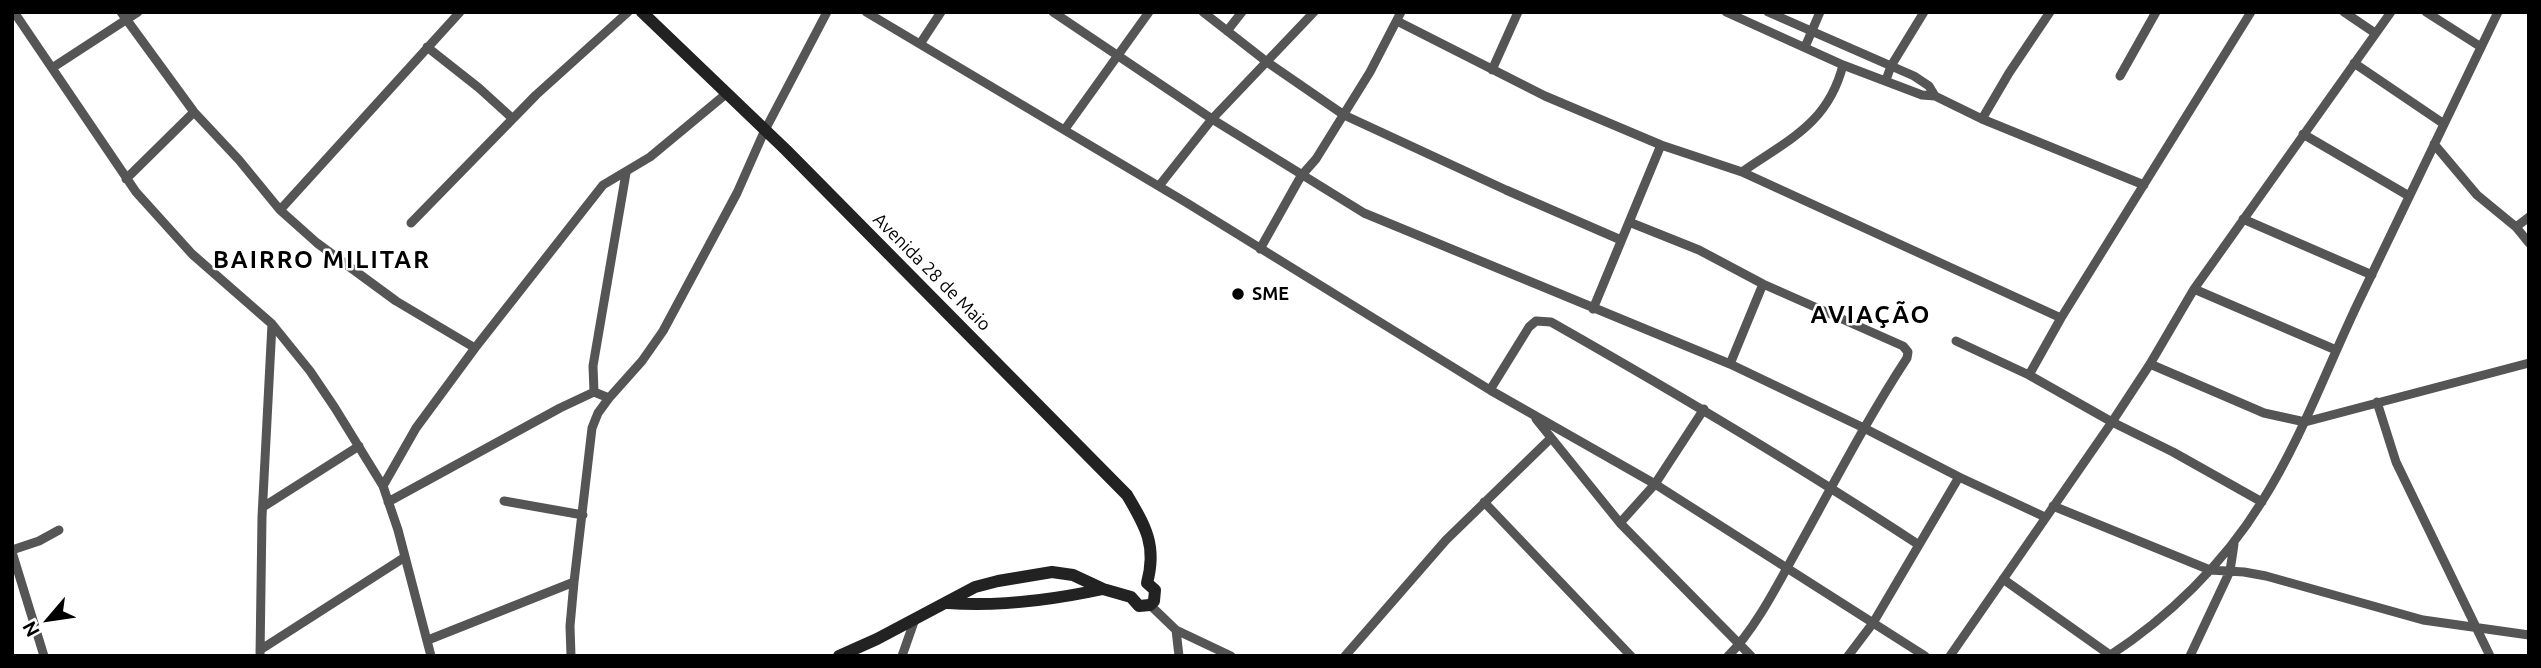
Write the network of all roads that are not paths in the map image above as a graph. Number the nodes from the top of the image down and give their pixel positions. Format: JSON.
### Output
{"nodes":[{"id":1,"x":14,"y":12,"type":"edge"},
{"id":2,"x":138,"y":12,"type":"edge"},
{"id":3,"x":628,"y":12,"type":"edge"},
{"id":4,"x":642,"y":12,"type":"edge"},
{"id":5,"x":827,"y":12,"type":"edge"},
{"id":6,"x":866,"y":12,"type":"edge"},
{"id":7,"x":941,"y":12,"type":"edge"},
{"id":8,"x":1052,"y":12,"type":"edge"},
{"id":9,"x":1149,"y":12,"type":"edge"},
{"id":10,"x":1203,"y":12,"type":"edge"},
{"id":11,"x":1242,"y":12,"type":"edge"},
{"id":12,"x":1314,"y":12,"type":"edge"},
{"id":13,"x":1518,"y":12,"type":"edge"},
{"id":14,"x":1726,"y":12,"type":"edge"},
{"id":15,"x":1768,"y":12,"type":"edge"},
{"id":16,"x":1820,"y":12,"type":"edge"},
{"id":17,"x":1924,"y":12,"type":"edge"},
{"id":18,"x":2050,"y":12,"type":"edge"},
{"id":19,"x":2156,"y":12,"type":"edge"},
{"id":20,"x":2251,"y":12,"type":"edge"},
{"id":21,"x":2344,"y":12,"type":"edge"},
{"id":22,"x":2391,"y":12,"type":"edge"},
{"id":23,"x":2426,"y":12,"type":"edge"},
{"id":24,"x":2498,"y":12,"type":"edge"},
{"id":25,"x":457,"y":13,"type":"edge"},
{"id":26,"x":123,"y":16,"type":"edge"},
{"id":27,"x":1399,"y":16,"type":"edge"},
{"id":28,"x":1227,"y":31,"type":"junction"},
{"id":29,"x":1811,"y":31,"type":"junction"},
{"id":30,"x":2375,"y":33,"type":"junction"},
{"id":31,"x":920,"y":44,"type":"junction"},
{"id":32,"x":427,"y":47,"type":"junction"},
{"id":33,"x":1805,"y":47,"type":"junction"},
{"id":34,"x":2481,"y":47,"type":"junction"},
{"id":35,"x":1116,"y":56,"type":"junction"},
{"id":36,"x":1267,"y":62,"type":"junction"},
{"id":37,"x":2354,"y":63,"type":"junction"},
{"id":38,"x":1843,"y":65,"type":"junction"},
{"id":39,"x":1891,"y":66,"type":"junction"},
{"id":40,"x":52,"y":68,"type":"junction"},
{"id":41,"x":1492,"y":69,"type":"junction"},
{"id":42,"x":2120,"y":76,"type":"dead end"},
{"id":43,"x":1886,"y":80,"type":"junction"},
{"id":44,"x":726,"y":93,"type":"junction"},
{"id":45,"x":1935,"y":96,"type":"junction"},
{"id":46,"x":194,"y":112,"type":"junction"},
{"id":47,"x":1344,"y":115,"type":"junction"},
{"id":48,"x":512,"y":118,"type":"junction"},
{"id":49,"x":1212,"y":119,"type":"junction"},
{"id":50,"x":1982,"y":119,"type":"junction"},
{"id":51,"x":2444,"y":124,"type":"junction"},
{"id":52,"x":1065,"y":130,"type":"junction"},
{"id":53,"x":764,"y":132,"type":"junction"},
{"id":54,"x":2303,"y":134,"type":"junction"},
{"id":55,"x":2434,"y":144,"type":"junction"},
{"id":56,"x":1661,"y":145,"type":"junction"},
{"id":57,"x":1742,"y":172,"type":"junction"},
{"id":58,"x":626,"y":173,"type":"junction"},
{"id":59,"x":1301,"y":176,"type":"junction"},
{"id":60,"x":126,"y":179,"type":"junction"},
{"id":61,"x":2144,"y":185,"type":"junction"},
{"id":62,"x":1159,"y":186,"type":"junction"},
{"id":63,"x":2409,"y":196,"type":"junction"},
{"id":64,"x":280,"y":210,"type":"junction"},
{"id":65,"x":2529,"y":217,"type":"edge"},
{"id":66,"x":2243,"y":219,"type":"junction"},
{"id":67,"x":1629,"y":222,"type":"junction"},
{"id":68,"x":411,"y":223,"type":"dead end"},
{"id":69,"x":2516,"y":227,"type":"junction"},
{"id":70,"x":1621,"y":240,"type":"junction"},
{"id":71,"x":2529,"y":243,"type":"edge"},
{"id":72,"x":1260,"y":249,"type":"junction"},
{"id":73,"x":2372,"y":275,"type":"junction"},
{"id":74,"x":1763,"y":284,"type":"junction"},
{"id":75,"x":2194,"y":289,"type":"junction"},
{"id":76,"x":1593,"y":309,"type":"junction"},
{"id":77,"x":2061,"y":318,"type":"junction"},
{"id":78,"x":272,"y":324,"type":"junction"},
{"id":79,"x":1956,"y":341,"type":"dead end"},
{"id":80,"x":475,"y":348,"type":"junction"},
{"id":81,"x":2336,"y":350,"type":"junction"},
{"id":82,"x":2529,"y":363,"type":"edge"},
{"id":83,"x":2150,"y":364,"type":"junction"},
{"id":84,"x":1730,"y":365,"type":"junction"},
{"id":85,"x":2029,"y":374,"type":"junction"},
{"id":86,"x":1490,"y":390,"type":"junction"},
{"id":87,"x":594,"y":392,"type":"junction"},
{"id":88,"x":609,"y":398,"type":"junction"},
{"id":89,"x":2377,"y":402,"type":"junction"},
{"id":90,"x":1704,"y":409,"type":"junction"},
{"id":91,"x":1533,"y":415,"type":"junction"},
{"id":92,"x":2112,"y":422,"type":"junction"},
{"id":93,"x":2305,"y":422,"type":"junction"},
{"id":94,"x":1864,"y":428,"type":"junction"},
{"id":95,"x":1551,"y":438,"type":"junction"},
{"id":96,"x":359,"y":446,"type":"junction"},
{"id":97,"x":1959,"y":477,"type":"junction"},
{"id":98,"x":1655,"y":484,"type":"junction"},
{"id":99,"x":383,"y":486,"type":"junction"},
{"id":100,"x":1831,"y":487,"type":"junction"},
{"id":101,"x":504,"y":501,"type":"dead end"},
{"id":102,"x":388,"y":502,"type":"junction"},
{"id":103,"x":1484,"y":502,"type":"junction"},
{"id":104,"x":2262,"y":502,"type":"junction"},
{"id":105,"x":2053,"y":506,"type":"junction"},
{"id":106,"x":263,"y":507,"type":"junction"},
{"id":107,"x":583,"y":514,"type":"junction"},
{"id":108,"x":2045,"y":517,"type":"junction"},
{"id":109,"x":1620,"y":523,"type":"junction"},
{"id":110,"x":59,"y":530,"type":"dead end"},
{"id":111,"x":2235,"y":542,"type":"junction"},
{"id":112,"x":1919,"y":545,"type":"junction"},
{"id":113,"x":12,"y":551,"type":"edge"},
{"id":114,"x":405,"y":557,"type":"junction"},
{"id":115,"x":1787,"y":568,"type":"junction"},
{"id":116,"x":2210,"y":570,"type":"junction"},
{"id":117,"x":2230,"y":571,"type":"junction"},
{"id":118,"x":2003,"y":579,"type":"junction"},
{"id":119,"x":573,"y":582,"type":"junction"},
{"id":120,"x":1147,"y":583,"type":"junction"},
{"id":121,"x":1103,"y":589,"type":"junction"},
{"id":122,"x":1131,"y":597,"type":"junction"},
{"id":123,"x":948,"y":603,"type":"junction"},
{"id":124,"x":1150,"y":605,"type":"junction"},
{"id":125,"x":915,"y":619,"type":"junction"},
{"id":126,"x":1873,"y":623,"type":"junction"},
{"id":127,"x":2477,"y":628,"type":"junction"},
{"id":128,"x":1175,"y":630,"type":"junction"},
{"id":129,"x":2529,"y":635,"type":"edge"},
{"id":130,"x":428,"y":640,"type":"junction"},
{"id":131,"x":1740,"y":644,"type":"junction"},
{"id":132,"x":260,"y":653,"type":"edge"},
{"id":133,"x":2110,"y":655,"type":"edge"},
{"id":134,"x":44,"y":656,"type":"edge"},
{"id":135,"x":432,"y":656,"type":"edge"},
{"id":136,"x":571,"y":656,"type":"edge"},
{"id":137,"x":839,"y":656,"type":"edge"},
{"id":138,"x":902,"y":656,"type":"edge"},
{"id":139,"x":1179,"y":656,"type":"edge"},
{"id":140,"x":1231,"y":656,"type":"edge"},
{"id":141,"x":1345,"y":656,"type":"edge"},
{"id":142,"x":1631,"y":656,"type":"edge"},
{"id":143,"x":1728,"y":656,"type":"edge"},
{"id":144,"x":1751,"y":656,"type":"edge"},
{"id":145,"x":1848,"y":656,"type":"edge"},
{"id":146,"x":1924,"y":656,"type":"edge"},
{"id":147,"x":1950,"y":656,"type":"edge"},
{"id":148,"x":2190,"y":656,"type":"edge"},
{"id":149,"x":2490,"y":656,"type":"edge"}],
"edges":[{"from":1,"to":40,"type":"street"},
{"from":2,"to":26,"type":"street"},
{"from":3,"to":48,"type":"street"},
{"from":4,"to":44,"type":"street","name":"Avenida 28 de Maio"},
{"from":5,"to":53,"type":"street"},
{"from":6,"to":31,"type":"street"},
{"from":7,"to":31,"type":"street"},
{"from":8,"to":35,"type":"street"},
{"from":9,"to":35,"type":"street"},
{"from":10,"to":28,"type":"street"},
{"from":11,"to":28,"type":"street"},
{"from":12,"to":36,"type":"street"},
{"from":13,"to":41,"type":"street"},
{"from":14,"to":33,"type":"street"},
{"from":15,"to":29,"type":"street"},
{"from":16,"to":29,"type":"street"},
{"from":17,"to":39,"type":"street"},
{"from":18,"to":50,"type":"street"},
{"from":19,"to":42,"type":"street"},
{"from":20,"to":61,"type":"street"},
{"from":21,"to":30,"type":"street"},
{"from":22,"to":30,"type":"street"},
{"from":23,"to":34,"type":"street"},
{"from":24,"to":34,"type":"street"},
{"from":25,"to":32,"type":"street"},
{"from":26,"to":40,"type":"street"},
{"from":26,"to":46,"type":"street"},
{"from":27,"to":41,"type":"street"},
{"from":27,"to":47,"type":"street"},
{"from":28,"to":36,"type":"street"},
{"from":29,"to":33,"type":"street"},
{"from":29,"to":39,"type":"street"},
{"from":30,"to":37,"type":"street"},
{"from":31,"to":52,"type":"street"},
{"from":32,"to":48,"type":"street"},
{"from":32,"to":64,"type":"street"},
{"from":33,"to":38,"type":"street"},
{"from":34,"to":51,"type":"street"},
{"from":35,"to":49,"type":"street"},
{"from":35,"to":52,"type":"street"},
{"from":36,"to":47,"type":"street"},
{"from":36,"to":49,"type":"street"},
{"from":37,"to":51,"type":"street"},
{"from":37,"to":54,"type":"street"},
{"from":38,"to":43,"type":"street"},
{"from":38,"to":57,"type":"street"},
{"from":39,"to":43,"type":"street"},
{"from":39,"to":45,"type":"street"},
{"from":40,"to":60,"type":"street"},
{"from":41,"to":56,"type":"street"},
{"from":43,"to":45,"type":"street"},
{"from":44,"to":53,"type":"street","name":"Avenida 28 de Maio"},
{"from":44,"to":58,"type":"street"},
{"from":45,"to":50,"type":"street"},
{"from":46,"to":60,"type":"street"},
{"from":46,"to":64,"type":"street"},
{"from":47,"to":59,"type":"street"},
{"from":47,"to":70,"type":"street"},
{"from":48,"to":68,"type":"street"},
{"from":49,"to":59,"type":"street"},
{"from":49,"to":62,"type":"street"},
{"from":50,"to":61,"type":"street"},
{"from":51,"to":55,"type":"street"},
{"from":52,"to":62,"type":"street"},
{"from":53,"to":88,"type":"street"},
{"from":53,"to":120,"type":"street","name":"Avenida 28 de Maio"},
{"from":54,"to":63,"type":"street"},
{"from":54,"to":66,"type":"street"},
{"from":55,"to":63,"type":"street"},
{"from":55,"to":69,"type":"street"},
{"from":56,"to":57,"type":"street"},
{"from":56,"to":67,"type":"street"},
{"from":57,"to":77,"type":"street"},
{"from":58,"to":80,"type":"street"},
{"from":58,"to":87,"type":"street"},
{"from":59,"to":72,"type":"street"},
{"from":59,"to":76,"type":"street"},
{"from":60,"to":78,"type":"street"},
{"from":61,"to":77,"type":"street"},
{"from":62,"to":72,"type":"street"},
{"from":63,"to":73,"type":"street"},
{"from":64,"to":80,"type":"street"},
{"from":65,"to":69,"type":"street"},
{"from":66,"to":73,"type":"street"},
{"from":66,"to":75,"type":"street"},
{"from":67,"to":70,"type":"street"},
{"from":67,"to":74,"type":"street"},
{"from":69,"to":71,"type":"street"},
{"from":70,"to":76,"type":"street"},
{"from":72,"to":86,"type":"street"},
{"from":73,"to":81,"type":"street"},
{"from":74,"to":84,"type":"street"},
{"from":74,"to":94,"type":"street"},
{"from":75,"to":81,"type":"street"},
{"from":75,"to":83,"type":"street"},
{"from":76,"to":84,"type":"street"},
{"from":77,"to":85,"type":"street"},
{"from":78,"to":96,"type":"street"},
{"from":78,"to":106,"type":"street"},
{"from":79,"to":85,"type":"street"},
{"from":80,"to":99,"type":"street"},
{"from":81,"to":93,"type":"street"},
{"from":82,"to":89,"type":"street"},
{"from":83,"to":92,"type":"street"},
{"from":83,"to":93,"type":"street"},
{"from":84,"to":94,"type":"street"},
{"from":85,"to":92,"type":"street"},
{"from":86,"to":90,"type":"street"},
{"from":86,"to":91,"type":"street"},
{"from":87,"to":88,"type":"street"},
{"from":87,"to":102,"type":"street"},
{"from":88,"to":107,"type":"street"},
{"from":89,"to":93,"type":"street"},
{"from":89,"to":127,"type":"street"},
{"from":90,"to":98,"type":"street"},
{"from":90,"to":100,"type":"street"},
{"from":91,"to":95,"type":"street"},
{"from":91,"to":98,"type":"street"},
{"from":92,"to":104,"type":"street"},
{"from":92,"to":105,"type":"street"},
{"from":93,"to":104,"type":"street"},
{"from":94,"to":97,"type":"street"},
{"from":94,"to":100,"type":"street"},
{"from":95,"to":103,"type":"street"},
{"from":95,"to":109,"type":"street"},
{"from":96,"to":99,"type":"street"},
{"from":96,"to":106,"type":"street"},
{"from":97,"to":108,"type":"street"},
{"from":97,"to":112,"type":"street"},
{"from":98,"to":109,"type":"street"},
{"from":98,"to":115,"type":"street"},
{"from":99,"to":102,"type":"street"},
{"from":100,"to":112,"type":"street"},
{"from":100,"to":115,"type":"street"},
{"from":101,"to":107,"type":"street"},
{"from":102,"to":114,"type":"street"},
{"from":103,"to":141,"type":"street"},
{"from":103,"to":142,"type":"street"},
{"from":104,"to":111,"type":"street"},
{"from":105,"to":108,"type":"street"},
{"from":105,"to":116,"type":"street"},
{"from":106,"to":132,"type":"street"},
{"from":107,"to":119,"type":"street"},
{"from":108,"to":118,"type":"street"},
{"from":109,"to":131,"type":"street"},
{"from":110,"to":113,"type":"street"},
{"from":111,"to":116,"type":"street"},
{"from":111,"to":117,"type":"street"},
{"from":112,"to":126,"type":"street"},
{"from":113,"to":134,"type":"street"},
{"from":114,"to":130,"type":"street"},
{"from":114,"to":132,"type":"street"},
{"from":115,"to":126,"type":"street"},
{"from":115,"to":131,"type":"street"},
{"from":116,"to":117,"type":"street"},
{"from":116,"to":133,"type":"street"},
{"from":117,"to":127,"type":"street"},
{"from":117,"to":148,"type":"street"},
{"from":118,"to":133,"type":"street"},
{"from":118,"to":147,"type":"street"},
{"from":119,"to":130,"type":"street"},
{"from":119,"to":136,"type":"street"},
{"from":120,"to":122,"type":"street"},
{"from":120,"to":124,"type":"street"},
{"from":121,"to":122,"type":"street"},
{"from":121,"to":123,"type":"street"},
{"from":121,"to":123,"type":"street"},
{"from":122,"to":124,"type":"street"},
{"from":123,"to":125,"type":"street"},
{"from":124,"to":128,"type":"street"},
{"from":125,"to":137,"type":"street"},
{"from":125,"to":138,"type":"street"},
{"from":126,"to":145,"type":"street"},
{"from":126,"to":146,"type":"street"},
{"from":127,"to":129,"type":"street"},
{"from":127,"to":149,"type":"street"},
{"from":128,"to":139,"type":"street"},
{"from":128,"to":140,"type":"street"},
{"from":130,"to":135,"type":"street"},
{"from":131,"to":143,"type":"street"},
{"from":131,"to":144,"type":"street"}]}
